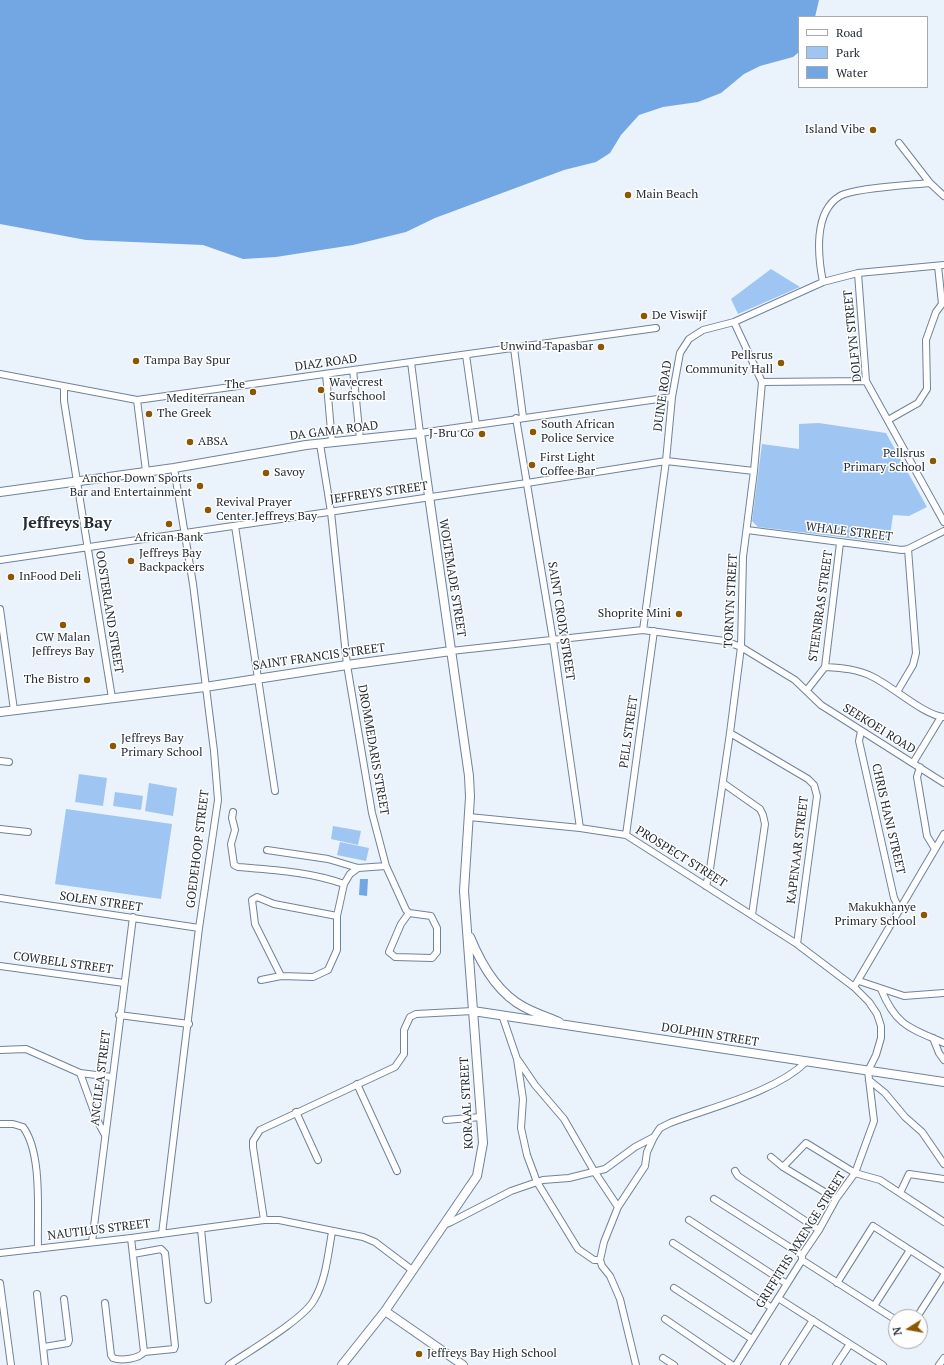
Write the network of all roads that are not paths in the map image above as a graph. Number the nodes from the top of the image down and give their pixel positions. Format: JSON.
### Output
{"nodes":[{"id":1,"x":899,"y":143,"type":"dead end"},
{"id":2,"x":930,"y":183,"type":"junction"},
{"id":3,"x":944,"y":196,"type":"edge"},
{"id":4,"x":941,"y":266,"type":"edge"},
{"id":5,"x":858,"y":273,"type":"junction"},
{"id":6,"x":823,"y":282,"type":"junction"},
{"id":7,"x":943,"y":305,"type":"edge"},
{"id":8,"x":734,"y":322,"type":"junction"},
{"id":9,"x":656,"y":328,"type":"dead end"},
{"id":10,"x":514,"y":348,"type":"junction"},
{"id":11,"x":466,"y":355,"type":"junction"},
{"id":12,"x":411,"y":362,"type":"junction"},
{"id":13,"x":353,"y":370,"type":"junction"},
{"id":14,"x":0,"y":374,"type":"edge"},
{"id":15,"x":326,"y":374,"type":"junction"},
{"id":16,"x":866,"y":381,"type":"junction"},
{"id":17,"x":762,"y":382,"type":"junction"},
{"id":18,"x":64,"y":388,"type":"junction"},
{"id":19,"x":672,"y":397,"type":"junction"},
{"id":20,"x":136,"y":400,"type":"junction"},
{"id":21,"x":523,"y":417,"type":"junction"},
{"id":22,"x":516,"y":418,"type":"junction"},
{"id":23,"x":888,"y":420,"type":"junction"},
{"id":24,"x":476,"y":425,"type":"junction"},
{"id":25,"x":420,"y":433,"type":"junction"},
{"id":26,"x":360,"y":439,"type":"junction"},
{"id":27,"x":332,"y":442,"type":"junction"},
{"id":28,"x":320,"y":444,"type":"junction"},
{"id":29,"x":666,"y":461,"type":"junction"},
{"id":30,"x":174,"y":468,"type":"junction"},
{"id":31,"x":146,"y":471,"type":"junction"},
{"id":32,"x":754,"y":471,"type":"junction"},
{"id":33,"x":78,"y":481,"type":"junction"},
{"id":34,"x":526,"y":483,"type":"junction"},
{"id":35,"x":0,"y":492,"type":"edge"},
{"id":36,"x":428,"y":498,"type":"junction"},
{"id":37,"x":331,"y":512,"type":"junction"},
{"id":38,"x":944,"y":522,"type":"edge"},
{"id":39,"x":235,"y":526,"type":"junction"},
{"id":40,"x":747,"y":530,"type":"junction"},
{"id":41,"x":944,"y":531,"type":"edge"},
{"id":42,"x":184,"y":533,"type":"junction"},
{"id":43,"x":840,"y":543,"type":"junction"},
{"id":44,"x":87,"y":548,"type":"junction"},
{"id":45,"x":908,"y":549,"type":"junction"},
{"id":46,"x":0,"y":560,"type":"edge"},
{"id":47,"x":0,"y":609,"type":"edge"},
{"id":48,"x":643,"y":630,"type":"junction"},
{"id":49,"x":654,"y":631,"type":"junction"},
{"id":50,"x":554,"y":640,"type":"junction"},
{"id":51,"x":741,"y":646,"type":"junction"},
{"id":52,"x":451,"y":651,"type":"junction"},
{"id":53,"x":346,"y":664,"type":"junction"},
{"id":54,"x":825,"y":667,"type":"junction"},
{"id":55,"x":258,"y":678,"type":"junction"},
{"id":56,"x":205,"y":687,"type":"junction"},
{"id":57,"x":807,"y":690,"type":"junction"},
{"id":58,"x":897,"y":692,"type":"junction"},
{"id":59,"x":112,"y":698,"type":"junction"},
{"id":60,"x":14,"y":710,"type":"junction"},
{"id":61,"x":0,"y":712,"type":"edge"},
{"id":62,"x":943,"y":717,"type":"edge"},
{"id":63,"x":861,"y":731,"type":"junction"},
{"id":64,"x":730,"y":733,"type":"junction"},
{"id":65,"x":0,"y":761,"type":"edge"},
{"id":66,"x":9,"y":762,"type":"dead end"},
{"id":67,"x":913,"y":762,"type":"junction"},
{"id":68,"x":920,"y":767,"type":"junction"},
{"id":69,"x":723,"y":783,"type":"junction"},
{"id":70,"x":944,"y":783,"type":"edge"},
{"id":71,"x":274,"y":791,"type":"dead end"},
{"id":72,"x":470,"y":797,"type":"joint"},
{"id":73,"x":233,"y":812,"type":"dead end"},
{"id":74,"x":469,"y":817,"type":"junction"},
{"id":75,"x":580,"y":828,"type":"junction"},
{"id":76,"x":0,"y":829,"type":"edge"},
{"id":77,"x":28,"y":832,"type":"dead end"},
{"id":78,"x":944,"y":834,"type":"edge"},
{"id":79,"x":626,"y":836,"type":"junction"},
{"id":80,"x":935,"y":849,"type":"junction"},
{"id":81,"x":267,"y":850,"type":"dead end"},
{"id":82,"x":386,"y":866,"type":"junction"},
{"id":83,"x":358,"y":868,"type":"junction"},
{"id":84,"x":344,"y":884,"type":"junction"},
{"id":85,"x":706,"y":886,"type":"junction"},
{"id":86,"x":0,"y":898,"type":"edge"},
{"id":87,"x":900,"y":910,"type":"junction"},
{"id":88,"x":409,"y":913,"type":"junction"},
{"id":89,"x":752,"y":915,"type":"junction"},
{"id":90,"x":337,"y":916,"type":"junction"},
{"id":91,"x":133,"y":917,"type":"junction"},
{"id":92,"x":200,"y":928,"type":"junction"},
{"id":93,"x":466,"y":928,"type":"junction"},
{"id":94,"x":797,"y":944,"type":"junction"},
{"id":95,"x":0,"y":966,"type":"edge"},
{"id":96,"x":281,"y":976,"type":"junction"},
{"id":97,"x":261,"y":980,"type":"dead end"},
{"id":98,"x":859,"y":981,"type":"junction"},
{"id":99,"x":124,"y":983,"type":"junction"},
{"id":100,"x":854,"y":987,"type":"junction"},
{"id":101,"x":881,"y":989,"type":"junction"},
{"id":102,"x":944,"y":993,"type":"edge"},
{"id":103,"x":473,"y":1011,"type":"junction"},
{"id":104,"x":119,"y":1015,"type":"junction"},
{"id":105,"x":502,"y":1015,"type":"junction"},
{"id":106,"x":189,"y":1024,"type":"junction"},
{"id":107,"x":569,"y":1026,"type":"junction"},
{"id":108,"x":933,"y":1038,"type":"junction"},
{"id":109,"x":944,"y":1043,"type":"edge"},
{"id":110,"x":0,"y":1050,"type":"edge"},
{"id":111,"x":517,"y":1059,"type":"junction"},
{"id":112,"x":944,"y":1060,"type":"edge"},
{"id":113,"x":806,"y":1062,"type":"junction"},
{"id":114,"x":868,"y":1071,"type":"junction"},
{"id":115,"x":80,"y":1073,"type":"junction"},
{"id":116,"x":112,"y":1077,"type":"junction"},
{"id":117,"x":869,"y":1080,"type":"junction"},
{"id":118,"x":944,"y":1082,"type":"edge"},
{"id":119,"x":357,"y":1084,"type":"junction"},
{"id":120,"x":296,"y":1112,"type":"junction"},
{"id":121,"x":481,"y":1118,"type":"junction"},
{"id":122,"x":446,"y":1120,"type":"dead end"},
{"id":123,"x":0,"y":1124,"type":"edge"},
{"id":124,"x":105,"y":1135,"type":"junction"},
{"id":125,"x":654,"y":1137,"type":"junction"},
{"id":126,"x":942,"y":1156,"type":"edge"},
{"id":127,"x":771,"y":1157,"type":"dead end"},
{"id":128,"x":318,"y":1160,"type":"dead end"},
{"id":129,"x":944,"y":1164,"type":"edge"},
{"id":130,"x":783,"y":1167,"type":"junction"},
{"id":131,"x":397,"y":1171,"type":"dead end"},
{"id":132,"x":594,"y":1171,"type":"junction"},
{"id":133,"x":735,"y":1172,"type":"dead end"},
{"id":134,"x":855,"y":1172,"type":"junction"},
{"id":135,"x":944,"y":1179,"type":"edge"},
{"id":136,"x":537,"y":1182,"type":"junction"},
{"id":137,"x":900,"y":1193,"type":"junction"},
{"id":138,"x":714,"y":1199,"type":"dead end"},
{"id":139,"x":836,"y":1199,"type":"junction"},
{"id":140,"x":618,"y":1207,"type":"junction"},
{"id":141,"x":264,"y":1220,"type":"junction"},
{"id":142,"x":689,"y":1220,"type":"dead end"},
{"id":143,"x":944,"y":1222,"type":"edge"},
{"id":144,"x":444,"y":1225,"type":"junction"},
{"id":145,"x":201,"y":1229,"type":"junction"},
{"id":146,"x":819,"y":1230,"type":"junction"},
{"id":147,"x":332,"y":1232,"type":"junction"},
{"id":148,"x":162,"y":1234,"type":"junction"},
{"id":149,"x":131,"y":1238,"type":"junction"},
{"id":150,"x":92,"y":1242,"type":"junction"},
{"id":151,"x":673,"y":1243,"type":"dead end"},
{"id":152,"x":38,"y":1249,"type":"junction"},
{"id":153,"x":910,"y":1250,"type":"junction"},
{"id":154,"x":0,"y":1253,"type":"edge"},
{"id":155,"x":133,"y":1254,"type":"junction"},
{"id":156,"x":802,"y":1257,"type":"junction"},
{"id":157,"x":600,"y":1260,"type":"junction"},
{"id":158,"x":412,"y":1270,"type":"junction"},
{"id":159,"x":944,"y":1272,"type":"edge"},
{"id":160,"x":944,"y":1275,"type":"edge"},
{"id":161,"x":0,"y":1283,"type":"edge"},
{"id":162,"x":837,"y":1283,"type":"junction"},
{"id":163,"x":787,"y":1284,"type":"junction"},
{"id":164,"x":674,"y":1288,"type":"dead end"},
{"id":165,"x":37,"y":1294,"type":"dead end"},
{"id":166,"x":778,"y":1298,"type":"junction"},
{"id":167,"x":64,"y":1299,"type":"dead end"},
{"id":168,"x":208,"y":1300,"type":"dead end"},
{"id":169,"x":105,"y":1303,"type":"dead end"},
{"id":170,"x":874,"y":1306,"type":"junction"},
{"id":171,"x":772,"y":1308,"type":"junction"},
{"id":172,"x":922,"y":1309,"type":"edge"},
{"id":173,"x":385,"y":1310,"type":"junction"},
{"id":174,"x":888,"y":1315,"type":"edge"},
{"id":175,"x":2,"y":1318,"type":"edge"},
{"id":176,"x":665,"y":1319,"type":"dead end"},
{"id":177,"x":813,"y":1320,"type":"junction"},
{"id":178,"x":752,"y":1339,"type":"junction"},
{"id":179,"x":850,"y":1344,"type":"junction"},
{"id":180,"x":44,"y":1347,"type":"junction"},
{"id":181,"x":144,"y":1352,"type":"junction"},
{"id":182,"x":663,"y":1358,"type":"dead end"},
{"id":183,"x":944,"y":1358,"type":"edge"},
{"id":184,"x":11,"y":1365,"type":"edge"},
{"id":185,"x":45,"y":1365,"type":"edge"},
{"id":186,"x":229,"y":1365,"type":"edge"},
{"id":187,"x":342,"y":1365,"type":"edge"},
{"id":188,"x":462,"y":1365,"type":"edge"},
{"id":189,"x":636,"y":1365,"type":"edge"},
{"id":190,"x":674,"y":1365,"type":"edge"},
{"id":191,"x":732,"y":1365,"type":"edge"},
{"id":192,"x":736,"y":1365,"type":"edge"},
{"id":193,"x":784,"y":1365,"type":"edge"},
{"id":194,"x":836,"y":1365,"type":"edge"},
{"id":195,"x":883,"y":1365,"type":"edge"},
{"id":196,"x":939,"y":1365,"type":"edge"}],
"edges":[{"from":1,"to":2,"type":"street"},
{"from":2,"to":3,"type":"street"},
{"from":2,"to":6,"type":"street"},
{"from":4,"to":5,"type":"street","name":"DUINE ROAD"},
{"from":4,"to":7,"type":"street"},
{"from":5,"to":6,"type":"street","name":"DUINE ROAD"},
{"from":5,"to":16,"type":"street","name":"DOLFYN STREET"},
{"from":6,"to":8,"type":"street","name":"DUINE ROAD"},
{"from":7,"to":23,"type":"street"},
{"from":8,"to":17,"type":"street"},
{"from":8,"to":19,"type":"street","name":"DUINE ROAD"},
{"from":9,"to":10,"type":"street","name":"DIAZ ROAD"},
{"from":10,"to":11,"type":"street","name":"DIAZ ROAD"},
{"from":10,"to":21,"type":"street"},
{"from":11,"to":12,"type":"street","name":"DIAZ ROAD"},
{"from":11,"to":24,"type":"street"},
{"from":12,"to":13,"type":"street","name":"DIAZ ROAD"},
{"from":12,"to":25,"type":"street","name":"WOLTEMADE STREET"},
{"from":13,"to":15,"type":"street","name":"DIAZ ROAD"},
{"from":13,"to":26,"type":"street"},
{"from":14,"to":18,"type":"street","name":"DIAZ ROAD"},
{"from":15,"to":20,"type":"street","name":"DIAZ ROAD"},
{"from":15,"to":27,"type":"street"},
{"from":16,"to":17,"type":"street"},
{"from":16,"to":23,"type":"street","name":"DOLFYN STREET"},
{"from":17,"to":32,"type":"street","name":"TORNYN STREET"},
{"from":18,"to":20,"type":"street","name":"DIAZ ROAD"},
{"from":18,"to":33,"type":"street","name":"OOSTERLAND STREET"},
{"from":19,"to":21,"type":"street","name":"DA GAMA ROAD"},
{"from":19,"to":29,"type":"street","name":"DUINE ROAD"},
{"from":20,"to":31,"type":"street"},
{"from":21,"to":22,"type":"street","name":"DA GAMA ROAD"},
{"from":22,"to":24,"type":"street","name":"DA GAMA ROAD"},
{"from":22,"to":34,"type":"street","name":"SAINT CROIX STREET"},
{"from":23,"to":38,"type":"street","name":"DOLFYN STREET"},
{"from":24,"to":25,"type":"street","name":"DA GAMA ROAD"},
{"from":25,"to":26,"type":"street","name":"DA GAMA ROAD"},
{"from":25,"to":36,"type":"street","name":"WOLTEMADE STREET"},
{"from":26,"to":27,"type":"street","name":"DA GAMA ROAD"},
{"from":27,"to":28,"type":"street","name":"DA GAMA ROAD"},
{"from":28,"to":30,"type":"street","name":"DA GAMA ROAD"},
{"from":28,"to":37,"type":"street","name":"DROMMEDARIS STREET"},
{"from":29,"to":32,"type":"street","name":"JEFFREYS STREET"},
{"from":29,"to":34,"type":"street","name":"JEFFREYS STREET"},
{"from":29,"to":48,"type":"street","name":"DUINE ROAD"},
{"from":30,"to":31,"type":"street","name":"DA GAMA ROAD"},
{"from":30,"to":42,"type":"street","name":"GOEDEHOOP STREET"},
{"from":31,"to":33,"type":"street","name":"DA GAMA ROAD"},
{"from":32,"to":40,"type":"street","name":"TORNYN STREET"},
{"from":33,"to":35,"type":"street","name":"DA GAMA ROAD"},
{"from":33,"to":44,"type":"street","name":"OOSTERLAND STREET"},
{"from":34,"to":36,"type":"street","name":"JEFFREYS STREET"},
{"from":34,"to":50,"type":"street","name":"SAINT CROIX STREET"},
{"from":36,"to":37,"type":"street","name":"JEFFREYS STREET"},
{"from":36,"to":52,"type":"street","name":"WOLTEMADE STREET"},
{"from":37,"to":39,"type":"street","name":"JEFFREYS STREET"},
{"from":37,"to":53,"type":"street","name":"DROMMEDARIS STREET"},
{"from":39,"to":42,"type":"street","name":"JEFFREYS STREET"},
{"from":39,"to":55,"type":"street"},
{"from":40,"to":43,"type":"street","name":"WHALE STREET"},
{"from":40,"to":51,"type":"street","name":"TORNYN STREET"},
{"from":41,"to":45,"type":"street","name":"WHALE STREET"},
{"from":42,"to":44,"type":"street","name":"JEFFREYS STREET"},
{"from":42,"to":56,"type":"street","name":"GOEDEHOOP STREET"},
{"from":43,"to":45,"type":"street","name":"WHALE STREET"},
{"from":43,"to":54,"type":"street","name":"STEENBRAS STREET"},
{"from":44,"to":46,"type":"street","name":"JEFFREYS STREET"},
{"from":44,"to":59,"type":"street","name":"OOSTERLAND STREET"},
{"from":45,"to":58,"type":"street"},
{"from":47,"to":60,"type":"street"},
{"from":48,"to":49,"type":"street","name":"SAINT FRANCIS STREET"},
{"from":48,"to":50,"type":"street","name":"SAINT FRANCIS STREET"},
{"from":49,"to":51,"type":"street","name":"SAINT FRANCIS STREET"},
{"from":49,"to":79,"type":"street","name":"PELL STREET"},
{"from":50,"to":52,"type":"street","name":"SAINT FRANCIS STREET"},
{"from":50,"to":75,"type":"street","name":"SAINT CROIX STREET"},
{"from":51,"to":57,"type":"street","name":"SEEKOEI ROAD"},
{"from":51,"to":64,"type":"street","name":"TORNYN STREET"},
{"from":52,"to":53,"type":"street","name":"SAINT FRANCIS STREET"},
{"from":52,"to":72,"type":"street","name":"WOLTEMADE STREET"},
{"from":53,"to":55,"type":"street","name":"SAINT FRANCIS STREET"},
{"from":53,"to":82,"type":"street","name":"DROMMEDARIS STREET"},
{"from":54,"to":57,"type":"street","name":"STEENBRAS STREET"},
{"from":54,"to":58,"type":"street"},
{"from":55,"to":56,"type":"street","name":"SAINT FRANCIS STREET"},
{"from":55,"to":71,"type":"street"},
{"from":56,"to":59,"type":"street","name":"SAINT FRANCIS STREET"},
{"from":56,"to":92,"type":"street","name":"GOEDEHOOP STREET"},
{"from":57,"to":63,"type":"street","name":"SEEKOEI ROAD"},
{"from":58,"to":62,"type":"street"},
{"from":59,"to":60,"type":"street","name":"SAINT FRANCIS STREET"},
{"from":60,"to":61,"type":"street","name":"SAINT FRANCIS STREET"},
{"from":62,"to":67,"type":"street"},
{"from":63,"to":67,"type":"street","name":"SEEKOEI ROAD"},
{"from":63,"to":87,"type":"street","name":"CHRIS HANI STREET"},
{"from":64,"to":69,"type":"street","name":"TORNYN STREET"},
{"from":64,"to":94,"type":"street","name":"KAPENAAR STREET"},
{"from":65,"to":66,"type":"street"},
{"from":67,"to":68,"type":"street","name":"SEEKOEI ROAD"},
{"from":68,"to":70,"type":"street","name":"SEEKOEI ROAD"},
{"from":68,"to":80,"type":"street"},
{"from":69,"to":85,"type":"street","name":"TORNYN STREET"},
{"from":69,"to":89,"type":"street"},
{"from":72,"to":74,"type":"street","name":"KORAAL STREET"},
{"from":73,"to":84,"type":"street"},
{"from":74,"to":75,"type":"street","name":"PROSPECT STREET"},
{"from":74,"to":93,"type":"street","name":"KORAAL STREET"},
{"from":75,"to":79,"type":"street","name":"PROSPECT STREET"},
{"from":76,"to":77,"type":"street"},
{"from":78,"to":80,"type":"street"},
{"from":79,"to":85,"type":"street","name":"PROSPECT STREET"},
{"from":80,"to":87,"type":"street"},
{"from":81,"to":83,"type":"street"},
{"from":82,"to":83,"type":"street"},
{"from":82,"to":88,"type":"street","name":"DROMMEDARIS STREET"},
{"from":83,"to":84,"type":"street"},
{"from":84,"to":90,"type":"street"},
{"from":85,"to":89,"type":"street","name":"PROSPECT STREET"},
{"from":86,"to":91,"type":"street","name":"SOLEN STREET"},
{"from":87,"to":98,"type":"street"},
{"from":88,"to":88,"type":"street"},
{"from":89,"to":94,"type":"street","name":"PROSPECT STREET"},
{"from":90,"to":96,"type":"street"},
{"from":90,"to":96,"type":"street"},
{"from":91,"to":92,"type":"street","name":"SOLEN STREET"},
{"from":91,"to":99,"type":"street","name":"ANCILEA STREET"},
{"from":92,"to":106,"type":"street","name":"GOEDEHOOP STREET"},
{"from":93,"to":103,"type":"street","name":"KORAAL STREET"},
{"from":93,"to":107,"type":"street"},
{"from":94,"to":100,"type":"street","name":"PROSPECT STREET"},
{"from":95,"to":99,"type":"street","name":"COWBELL STREET"},
{"from":96,"to":97,"type":"street"},
{"from":98,"to":100,"type":"street"},
{"from":98,"to":101,"type":"street"},
{"from":99,"to":104,"type":"street","name":"ANCILEA STREET"},
{"from":100,"to":114,"type":"street","name":"PROSPECT STREET"},
{"from":101,"to":102,"type":"street"},
{"from":101,"to":108,"type":"street"},
{"from":103,"to":105,"type":"street","name":"DOLPHIN STREET"},
{"from":103,"to":119,"type":"street"},
{"from":103,"to":121,"type":"street","name":"KORAAL STREET"},
{"from":104,"to":106,"type":"street"},
{"from":104,"to":116,"type":"street","name":"ANCILEA STREET"},
{"from":105,"to":107,"type":"street","name":"DOLPHIN STREET"},
{"from":105,"to":111,"type":"street"},
{"from":106,"to":148,"type":"street","name":"GOEDEHOOP STREET"},
{"from":107,"to":113,"type":"street","name":"DOLPHIN STREET"},
{"from":108,"to":109,"type":"street"},
{"from":108,"to":112,"type":"street"},
{"from":110,"to":115,"type":"street"},
{"from":111,"to":132,"type":"street"},
{"from":111,"to":136,"type":"street"},
{"from":113,"to":114,"type":"street","name":"DOLPHIN STREET"},
{"from":113,"to":125,"type":"street"},
{"from":114,"to":117,"type":"street"},
{"from":114,"to":118,"type":"street","name":"DOLPHIN STREET"},
{"from":115,"to":116,"type":"street"},
{"from":115,"to":124,"type":"street"},
{"from":116,"to":124,"type":"street","name":"ANCILEA STREET"},
{"from":117,"to":126,"type":"street"},
{"from":117,"to":134,"type":"street"},
{"from":119,"to":120,"type":"street"},
{"from":119,"to":131,"type":"street"},
{"from":120,"to":128,"type":"street"},
{"from":120,"to":141,"type":"street"},
{"from":121,"to":122,"type":"street"},
{"from":121,"to":144,"type":"street","name":"KORAAL STREET"},
{"from":123,"to":152,"type":"street"},
{"from":124,"to":150,"type":"street","name":"ANCILEA STREET"},
{"from":125,"to":132,"type":"street"},
{"from":125,"to":140,"type":"street"},
{"from":126,"to":129,"type":"street"},
{"from":127,"to":130,"type":"street"},
{"from":130,"to":134,"type":"street"},
{"from":130,"to":139,"type":"street"},
{"from":132,"to":136,"type":"street"},
{"from":132,"to":140,"type":"street"},
{"from":133,"to":146,"type":"street"},
{"from":134,"to":137,"type":"street","name":"GRIFFITHS MXENGE STREET"},
{"from":134,"to":139,"type":"street","name":"GRIFFITHS MXENGE STREET"},
{"from":135,"to":137,"type":"street"},
{"from":136,"to":144,"type":"street"},
{"from":136,"to":157,"type":"street"},
{"from":137,"to":143,"type":"street","name":"GRIFFITHS MXENGE STREET"},
{"from":138,"to":156,"type":"street"},
{"from":139,"to":146,"type":"street","name":"GRIFFITHS MXENGE STREET"},
{"from":140,"to":157,"type":"street"},
{"from":141,"to":145,"type":"street","name":"NAUTILUS STREET"},
{"from":141,"to":147,"type":"street","name":"NAUTILUS STREET"},
{"from":142,"to":163,"type":"street"},
{"from":144,"to":158,"type":"street","name":"KORAAL STREET"},
{"from":145,"to":148,"type":"street","name":"NAUTILUS STREET"},
{"from":145,"to":168,"type":"street"},
{"from":146,"to":156,"type":"street","name":"GRIFFITHS MXENGE STREET"},
{"from":147,"to":158,"type":"street","name":"NAUTILUS STREET"},
{"from":147,"to":186,"type":"street"},
{"from":148,"to":149,"type":"street","name":"NAUTILUS STREET"},
{"from":149,"to":150,"type":"street","name":"NAUTILUS STREET"},
{"from":149,"to":155,"type":"street"},
{"from":150,"to":152,"type":"street","name":"NAUTILUS STREET"},
{"from":151,"to":171,"type":"street"},
{"from":152,"to":154,"type":"street","name":"NAUTILUS STREET"},
{"from":153,"to":159,"type":"street"},
{"from":153,"to":162,"type":"street"},
{"from":153,"to":170,"type":"street"},
{"from":155,"to":181,"type":"street"},
{"from":155,"to":181,"type":"street"},
{"from":156,"to":162,"type":"street"},
{"from":156,"to":163,"type":"street","name":"GRIFFITHS MXENGE STREET"},
{"from":157,"to":189,"type":"street"},
{"from":158,"to":173,"type":"street","name":"KORAAL STREET"},
{"from":160,"to":172,"type":"street"},
{"from":161,"to":175,"type":"street"},
{"from":162,"to":170,"type":"street"},
{"from":163,"to":166,"type":"street","name":"GRIFFITHS MXENGE STREET"},
{"from":164,"to":178,"type":"street"},
{"from":165,"to":180,"type":"street"},
{"from":166,"to":171,"type":"street","name":"GRIFFITHS MXENGE STREET"},
{"from":166,"to":177,"type":"street"},
{"from":167,"to":180,"type":"street"},
{"from":169,"to":181,"type":"street"},
{"from":170,"to":174,"type":"street"},
{"from":171,"to":178,"type":"street","name":"GRIFFITHS MXENGE STREET"},
{"from":173,"to":187,"type":"street","name":"KORAAL STREET"},
{"from":173,"to":188,"type":"street"},
{"from":175,"to":184,"type":"street"},
{"from":176,"to":191,"type":"street"},
{"from":177,"to":179,"type":"street"},
{"from":177,"to":193,"type":"street"},
{"from":178,"to":192,"type":"street","name":"GRIFFITHS MXENGE STREET"},
{"from":179,"to":194,"type":"street"},
{"from":179,"to":195,"type":"street"},
{"from":180,"to":185,"type":"street"},
{"from":182,"to":190,"type":"street"},
{"from":183,"to":196,"type":"street"}]}
